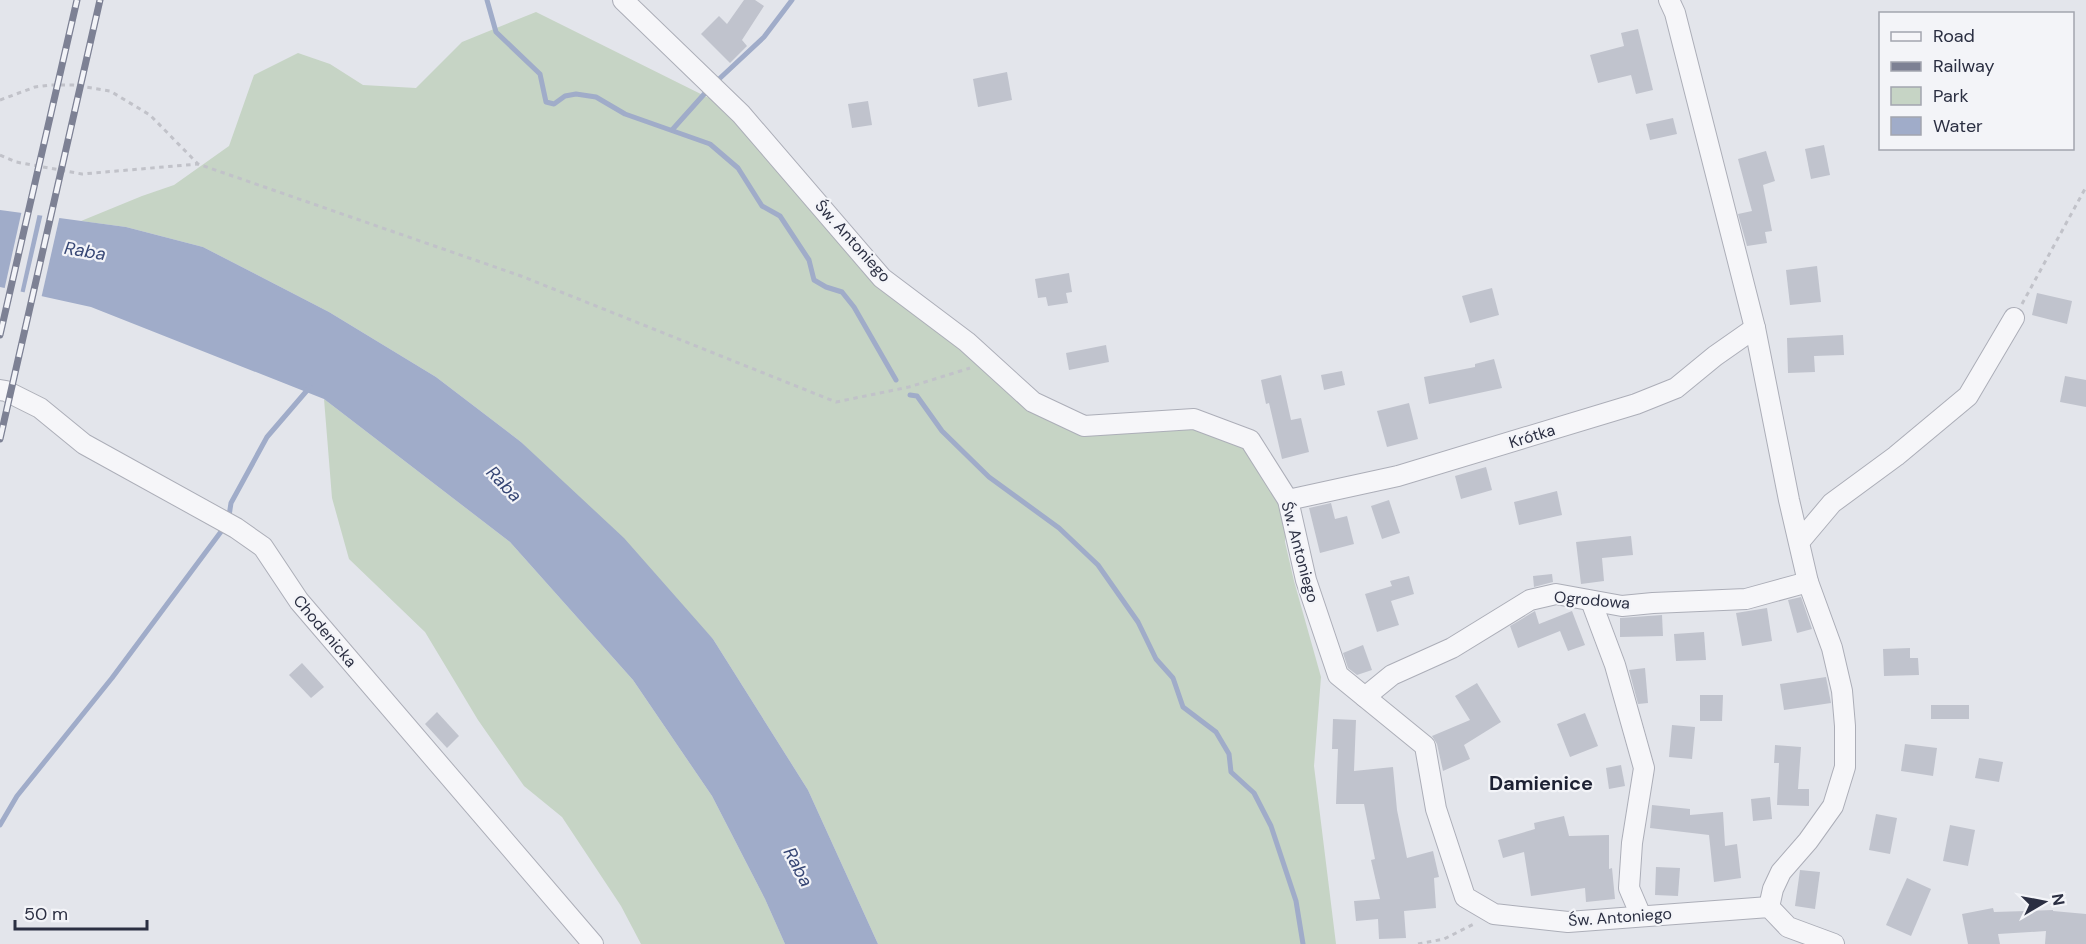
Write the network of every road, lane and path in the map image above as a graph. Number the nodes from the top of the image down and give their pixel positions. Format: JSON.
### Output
{"nodes":[{"id":1,"x":623,"y":0,"type":"edge"},
{"id":2,"x":1669,"y":0,"type":"edge"},
{"id":3,"x":0,"y":100,"type":"edge"},
{"id":4,"x":0,"y":155,"type":"edge"},
{"id":5,"x":198,"y":164,"type":"junction"},
{"id":6,"x":2086,"y":187,"type":"edge"},
{"id":7,"x":2014,"y":318,"type":"joint"},
{"id":8,"x":1755,"y":328,"type":"junction"},
{"id":9,"x":989,"y":362,"type":"junction"},
{"id":10,"x":0,"y":390,"type":"edge"},
{"id":11,"x":1288,"y":500,"type":"junction"},
{"id":12,"x":1800,"y":541,"type":"junction"},
{"id":13,"x":1808,"y":582,"type":"junction"},
{"id":14,"x":1592,"y":601,"type":"junction"},
{"id":15,"x":1365,"y":697,"type":"junction"},
{"id":16,"x":1769,"y":907,"type":"junction"},
{"id":17,"x":1494,"y":914,"type":"junction"},
{"id":18,"x":1641,"y":916,"type":"junction"},
{"id":19,"x":1825,"y":943,"type":"edge"},
{"id":20,"x":594,"y":944,"type":"edge"},
{"id":21,"x":1418,"y":944,"type":"edge"}],
"edges":[{"from":1,"to":9,"type":"street","name":"Św. Antoniego"},
{"from":2,"to":8,"type":"street"},
{"from":3,"to":5,"type":"path"},
{"from":4,"to":5,"type":"path"},
{"from":5,"to":9,"type":"path"},
{"from":6,"to":7,"type":"path"},
{"from":7,"to":12,"type":"street"},
{"from":8,"to":11,"type":"street","name":"Krótka"},
{"from":8,"to":12,"type":"street"},
{"from":9,"to":11,"type":"street","name":"Św. Antoniego"},
{"from":10,"to":20,"type":"street","name":"Chodenicka"},
{"from":11,"to":15,"type":"street","name":"Św. Antoniego"},
{"from":12,"to":13,"type":"street"},
{"from":13,"to":14,"type":"street","name":"Ogrodowa"},
{"from":13,"to":16,"type":"street"},
{"from":14,"to":15,"type":"street","name":"Ogrodowa"},
{"from":14,"to":18,"type":"street"},
{"from":15,"to":17,"type":"street","name":"Św. Antoniego"},
{"from":16,"to":18,"type":"street","name":"Św. Antoniego"},
{"from":16,"to":19,"type":"street"},
{"from":17,"to":18,"type":"street","name":"Św. Antoniego"},
{"from":17,"to":21,"type":"path"}]}
